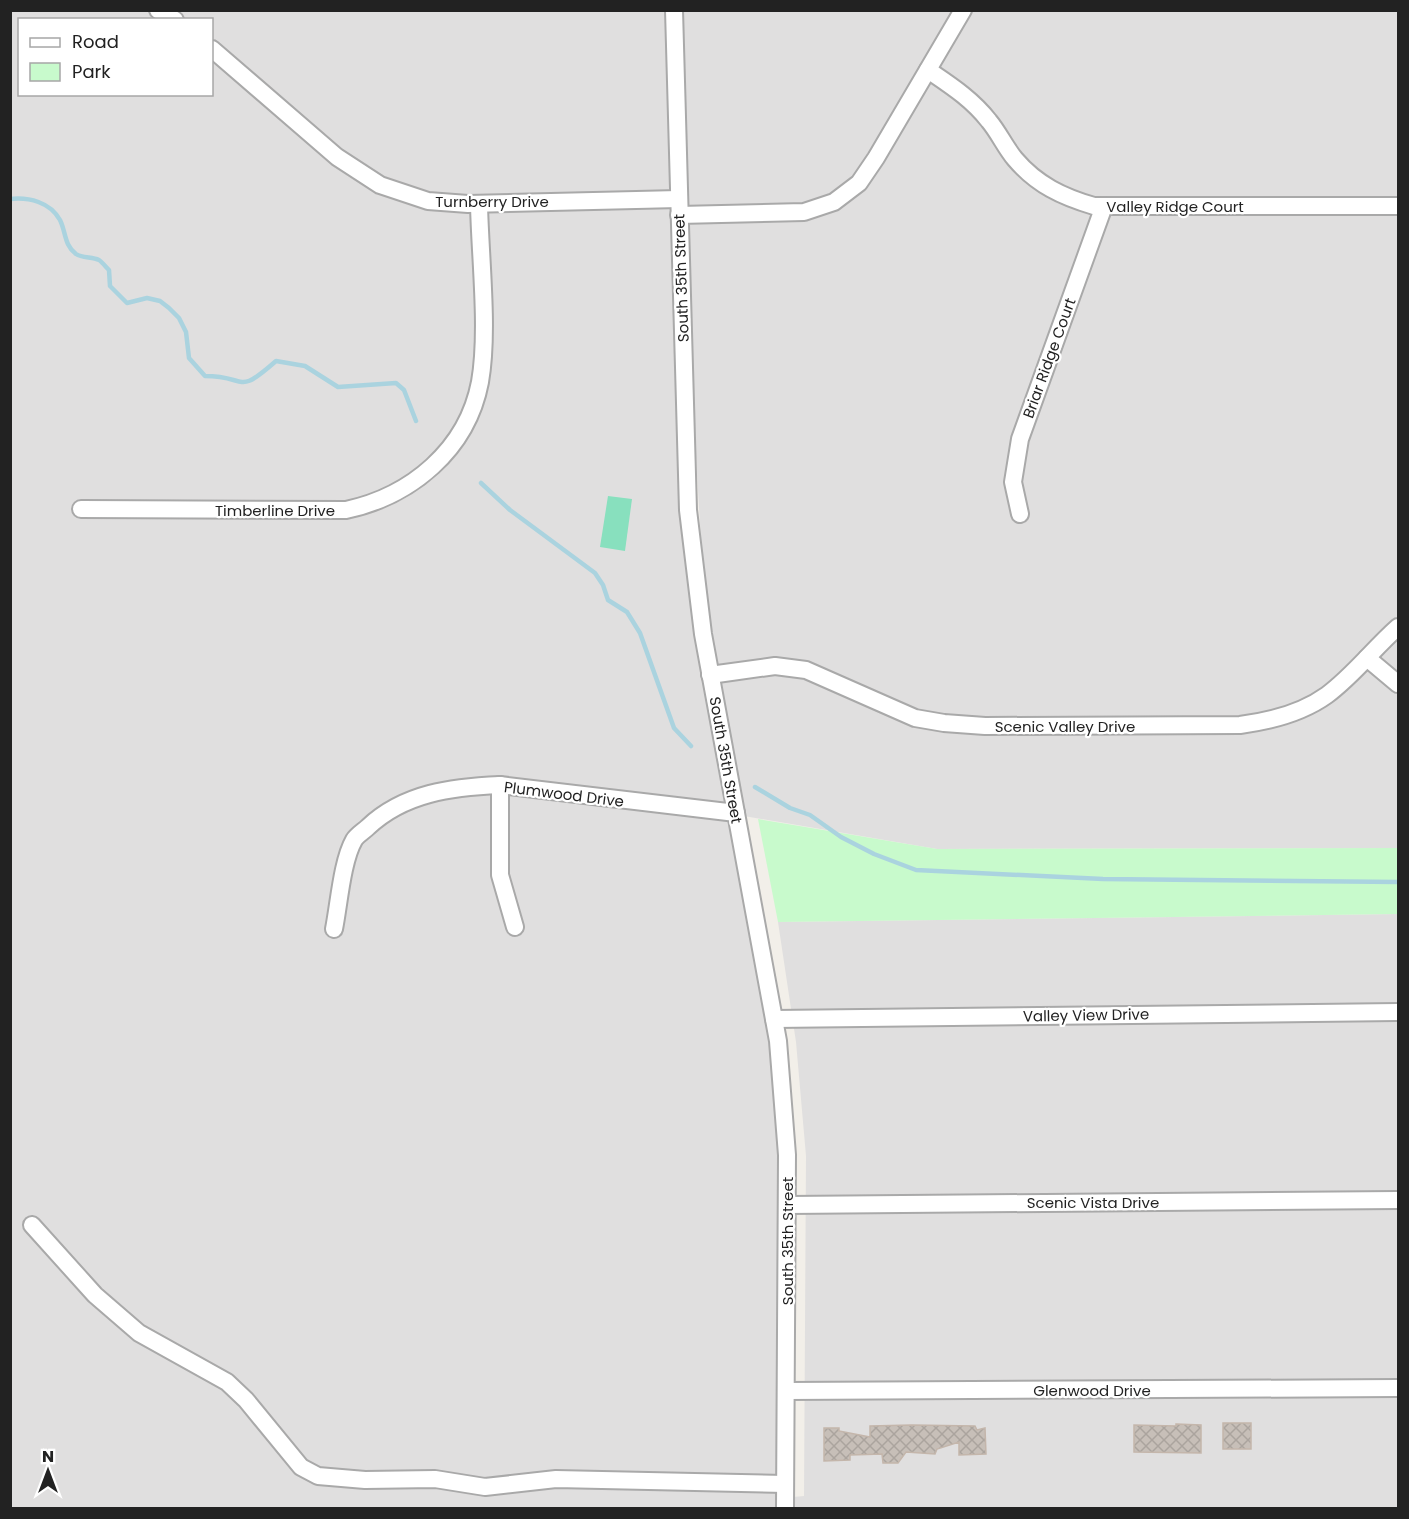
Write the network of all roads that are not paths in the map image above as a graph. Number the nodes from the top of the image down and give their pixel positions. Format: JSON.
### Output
{"nodes":[{"id":1,"x":158,"y":10,"type":"edge"},
{"id":2,"x":674,"y":10,"type":"edge"},
{"id":3,"x":963,"y":10,"type":"edge"},
{"id":4,"x":172,"y":18,"type":"edge"},
{"id":5,"x":213,"y":50,"type":"edge"},
{"id":6,"x":928,"y":70,"type":"junction"},
{"id":7,"x":479,"y":204,"type":"junction"},
{"id":8,"x":1104,"y":206,"type":"junction"},
{"id":9,"x":1398,"y":206,"type":"edge"},
{"id":10,"x":679,"y":207,"type":"junction"},
{"id":11,"x":81,"y":509,"type":"dead end"},
{"id":12,"x":1020,"y":513,"type":"dead end"},
{"id":13,"x":1398,"y":627,"type":"edge"},
{"id":14,"x":1367,"y":658,"type":"junction"},
{"id":15,"x":710,"y":675,"type":"junction"},
{"id":16,"x":1398,"y":684,"type":"edge"},
{"id":17,"x":500,"y":785,"type":"junction"},
{"id":18,"x":736,"y":813,"type":"junction"},
{"id":19,"x":515,"y":927,"type":"dead end"},
{"id":20,"x":334,"y":929,"type":"dead end"},
{"id":21,"x":1398,"y":1012,"type":"edge"},
{"id":22,"x":774,"y":1019,"type":"junction"},
{"id":23,"x":1398,"y":1200,"type":"edge"},
{"id":24,"x":788,"y":1204,"type":"junction"},
{"id":25,"x":32,"y":1225,"type":"dead end"},
{"id":26,"x":1398,"y":1388,"type":"edge"},
{"id":27,"x":786,"y":1391,"type":"junction"},
{"id":28,"x":785,"y":1484,"type":"junction"},
{"id":29,"x":785,"y":1509,"type":"edge"}],
"edges":[{"from":1,"to":4,"type":"street"},
{"from":2,"to":10,"type":"street","name":"South 35th Street"},
{"from":3,"to":6,"type":"street"},
{"from":5,"to":7,"type":"street","name":"Turnberry Drive"},
{"from":6,"to":8,"type":"street","name":"Valley Ridge Court"},
{"from":6,"to":10,"type":"street"},
{"from":7,"to":10,"type":"street","name":"Turnberry Drive"},
{"from":7,"to":11,"type":"street","name":"Timberline Drive"},
{"from":8,"to":9,"type":"street","name":"Valley Ridge Court"},
{"from":8,"to":12,"type":"street","name":"Briar Ridge Court"},
{"from":10,"to":15,"type":"street","name":"South 35th Street"},
{"from":13,"to":14,"type":"street","name":"Scenic Valley Drive"},
{"from":14,"to":15,"type":"street","name":"Scenic Valley Drive"},
{"from":14,"to":16,"type":"street"},
{"from":15,"to":18,"type":"street","name":"South 35th Street"},
{"from":17,"to":18,"type":"street","name":"Plumwood Drive"},
{"from":17,"to":19,"type":"street"},
{"from":17,"to":20,"type":"street","name":"Plumwood Drive"},
{"from":18,"to":22,"type":"street","name":"South 35th Street"},
{"from":21,"to":22,"type":"street","name":"Valley View Drive"},
{"from":22,"to":24,"type":"street","name":"South 35th Street"},
{"from":23,"to":24,"type":"street","name":"Scenic Vista Drive"},
{"from":24,"to":27,"type":"street","name":"South 35th Street"},
{"from":25,"to":28,"type":"street"},
{"from":26,"to":27,"type":"street","name":"Glenwood Drive"},
{"from":27,"to":28,"type":"street","name":"South 35th Street"},
{"from":28,"to":29,"type":"street","name":"South 35th Street"}]}
